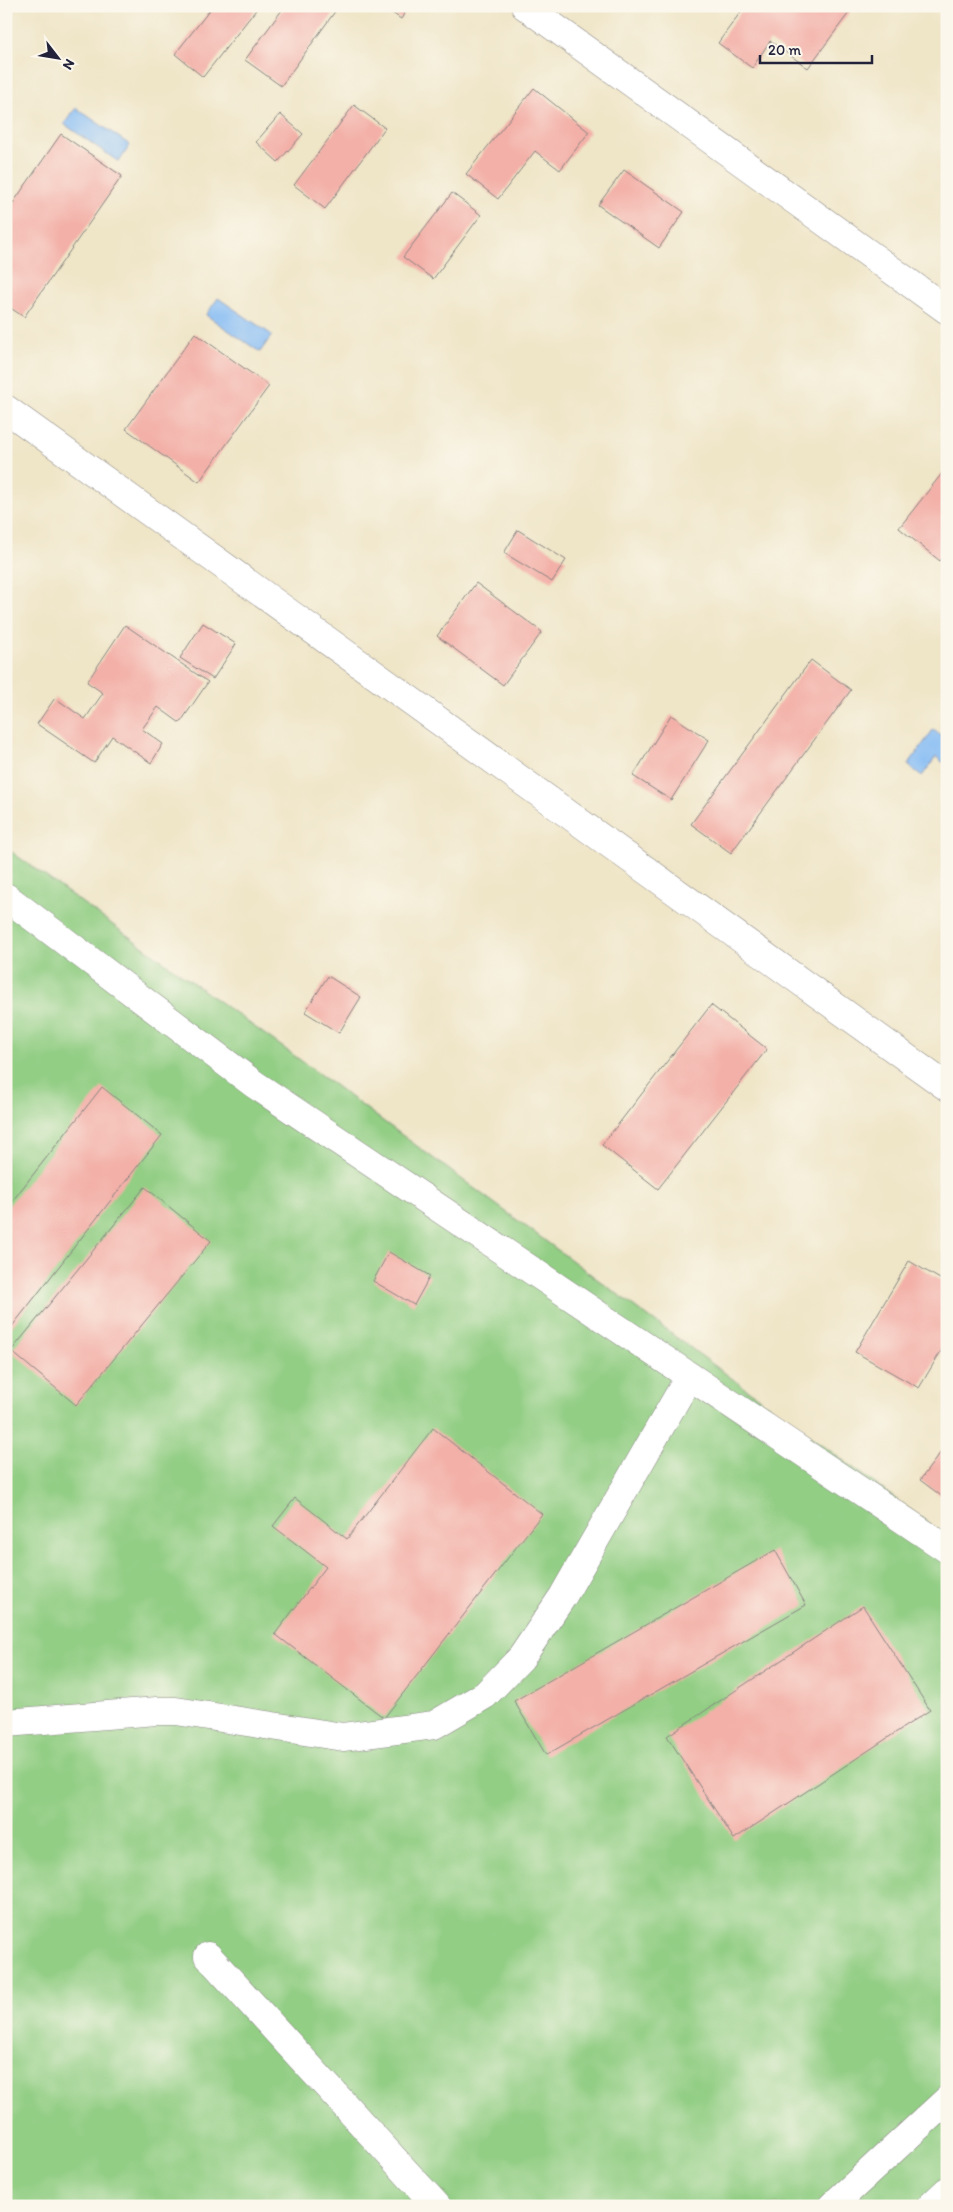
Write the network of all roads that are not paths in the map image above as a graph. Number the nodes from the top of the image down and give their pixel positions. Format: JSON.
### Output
{"nodes":[{"id":1,"x":524,"y":6,"type":"edge"},
{"id":2,"x":947,"y":310,"type":"edge"},
{"id":3,"x":6,"y":409,"type":"edge"},
{"id":4,"x":6,"y":897,"type":"edge"},
{"id":5,"x":947,"y":1087,"type":"edge"},
{"id":6,"x":689,"y":1377,"type":"junction"},
{"id":7,"x":947,"y":1549,"type":"edge"},
{"id":8,"x":6,"y":1724,"type":"edge"},
{"id":9,"x":208,"y":1956,"type":"dead end"},
{"id":10,"x":947,"y":2100,"type":"edge"},
{"id":11,"x":947,"y":2191,"type":"edge"},
{"id":12,"x":437,"y":2206,"type":"edge"},
{"id":13,"x":832,"y":2206,"type":"edge"},
{"id":14,"x":931,"y":2206,"type":"edge"}],
"edges":[{"from":1,"to":2,"type":"street"},
{"from":3,"to":5,"type":"street"},
{"from":4,"to":6,"type":"street"},
{"from":6,"to":7,"type":"street"},
{"from":6,"to":8,"type":"street"},
{"from":9,"to":12,"type":"street"},
{"from":10,"to":13,"type":"street"},
{"from":11,"to":14,"type":"street"}]}
